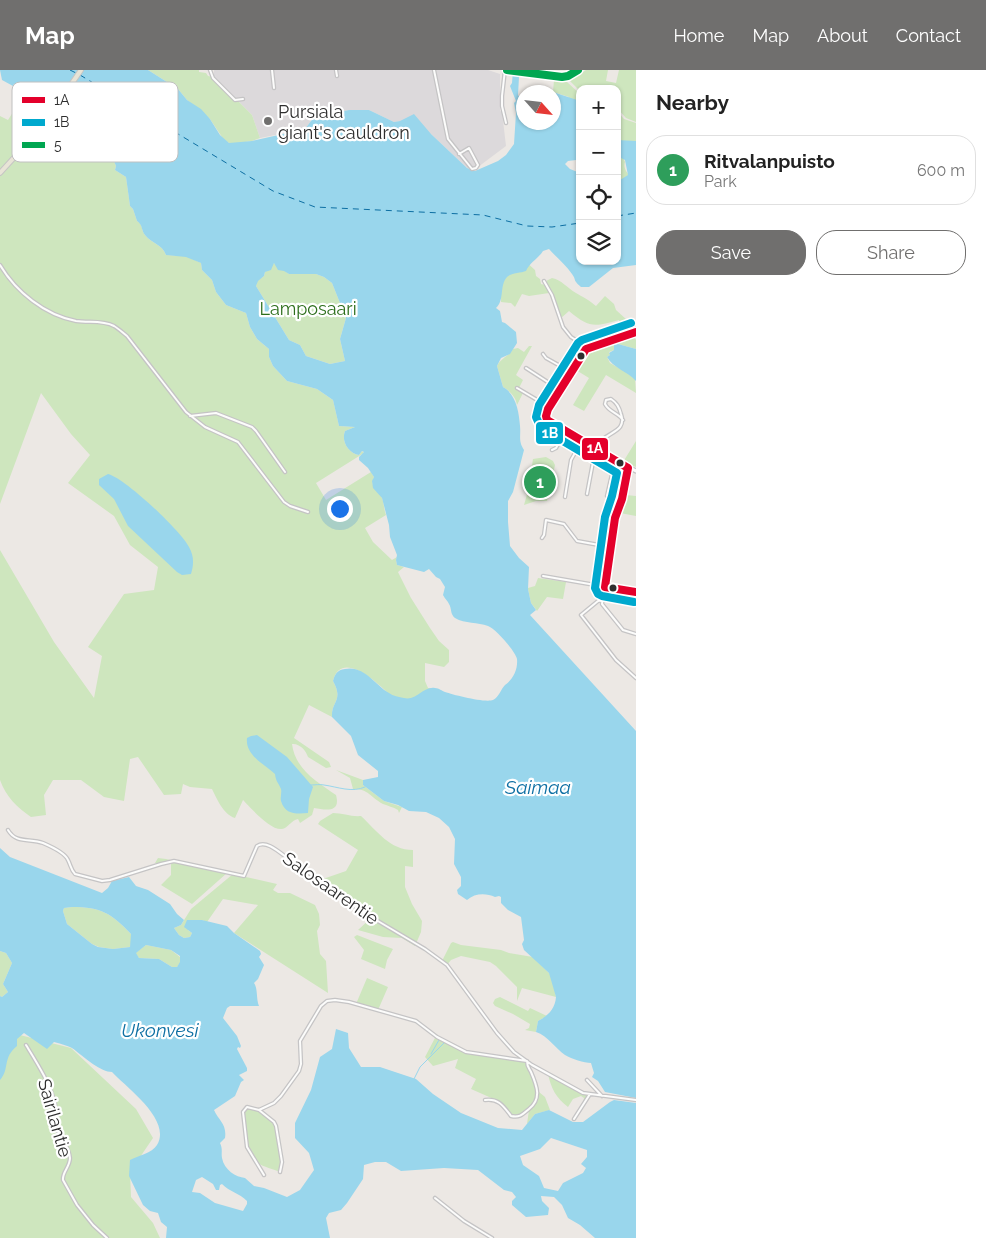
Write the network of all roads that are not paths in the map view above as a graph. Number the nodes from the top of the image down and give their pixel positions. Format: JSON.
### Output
{"nodes":[{"id":1,"x":81,"y":70,"type":"edge"},
{"id":2,"x":210,"y":70,"type":"edge"},
{"id":3,"x":272,"y":70,"type":"edge"},
{"id":4,"x":336,"y":70,"type":"edge"},
{"id":5,"x":434,"y":70,"type":"edge"},
{"id":6,"x":506,"y":70,"type":"edge"},
{"id":7,"x":578,"y":70,"type":"edge"},
{"id":8,"x":515,"y":71,"type":"edge"},
{"id":9,"x":337,"y":76,"type":"dead end"},
{"id":10,"x":73,"y":82,"type":"edge"},
{"id":11,"x":274,"y":88,"type":"dead end"},
{"id":12,"x":243,"y":99,"type":"dead end"},
{"id":13,"x":506,"y":123,"type":"dead end"},
{"id":14,"x":459,"y":154,"type":"junction"},
{"id":15,"x":12,"y":161,"type":"edge"},
{"id":16,"x":0,"y":173,"type":"edge"},
{"id":17,"x":0,"y":265,"type":"edge"},
{"id":18,"x":544,"y":281,"type":"dead end"},
{"id":19,"x":636,"y":332,"type":"edge"},
{"id":20,"x":588,"y":348,"type":"junction"},
{"id":21,"x":543,"y":354,"type":"dead end"},
{"id":22,"x":526,"y":368,"type":"dead end"},
{"id":23,"x":572,"y":372,"type":"junction"},
{"id":24,"x":517,"y":388,"type":"dead end"},
{"id":25,"x":561,"y":390,"type":"junction"},
{"id":26,"x":550,"y":407,"type":"junction"},
{"id":27,"x":190,"y":416,"type":"junction"},
{"id":28,"x":623,"y":420,"type":"junction"},
{"id":29,"x":566,"y":431,"type":"junction"},
{"id":30,"x":582,"y":441,"type":"junction"},
{"id":31,"x":552,"y":450,"type":"dead end"},
{"id":32,"x":597,"y":450,"type":"junction"},
{"id":33,"x":615,"y":461,"type":"junction"},
{"id":34,"x":628,"y":468,"type":"junction"},
{"id":35,"x":636,"y":471,"type":"edge"},
{"id":36,"x":285,"y":472,"type":"dead end"},
{"id":37,"x":587,"y":494,"type":"dead end"},
{"id":38,"x":607,"y":496,"type":"dead end"},
{"id":39,"x":565,"y":497,"type":"dead end"},
{"id":40,"x":308,"y":512,"type":"dead end"},
{"id":41,"x":542,"y":538,"type":"dead end"},
{"id":42,"x":610,"y":546,"type":"junction"},
{"id":43,"x":544,"y":576,"type":"dead end"},
{"id":44,"x":605,"y":587,"type":"junction"},
{"id":45,"x":636,"y":592,"type":"edge"},
{"id":46,"x":602,"y":600,"type":"junction"},
{"id":47,"x":636,"y":634,"type":"edge"},
{"id":48,"x":636,"y":678,"type":"edge"},
{"id":49,"x":8,"y":830,"type":"dead end"},
{"id":50,"x":26,"y":1045,"type":"dead end"},
{"id":51,"x":527,"y":1061,"type":"junction"},
{"id":52,"x":587,"y":1080,"type":"dead end"},
{"id":53,"x":590,"y":1094,"type":"junction"},
{"id":54,"x":602,"y":1096,"type":"junction"},
{"id":55,"x":486,"y":1100,"type":"dead end"},
{"id":56,"x":636,"y":1100,"type":"edge"},
{"id":57,"x":259,"y":1110,"type":"junction"},
{"id":58,"x":574,"y":1120,"type":"dead end"},
{"id":59,"x":280,"y":1172,"type":"dead end"},
{"id":60,"x":264,"y":1176,"type":"dead end"},
{"id":61,"x":435,"y":1198,"type":"dead end"},
{"id":62,"x":108,"y":1238,"type":"edge"},
{"id":63,"x":492,"y":1238,"type":"edge"}],
"edges":[{"from":1,"to":10,"type":"main road"},
{"from":2,"to":12,"type":"street"},
{"from":3,"to":11,"type":"street"},
{"from":4,"to":9,"type":"street"},
{"from":5,"to":14,"type":"street"},
{"from":6,"to":8,"type":"street"},
{"from":6,"to":13,"type":"street"},
{"from":7,"to":8,"type":"street"},
{"from":14,"to":14,"type":"street"},
{"from":15,"to":16,"type":"main road"},
{"from":17,"to":27,"type":"street"},
{"from":18,"to":20,"type":"street"},
{"from":19,"to":20,"type":"street"},
{"from":20,"to":23,"type":"street"},
{"from":21,"to":23,"type":"street"},
{"from":22,"to":25,"type":"street"},
{"from":23,"to":25,"type":"street"},
{"from":24,"to":26,"type":"street"},
{"from":25,"to":26,"type":"street"},
{"from":26,"to":29,"type":"street"},
{"from":27,"to":36,"type":"street"},
{"from":27,"to":40,"type":"street"},
{"from":28,"to":28,"type":"street"},
{"from":28,"to":32,"type":"street"},
{"from":29,"to":30,"type":"street"},
{"from":29,"to":31,"type":"street"},
{"from":30,"to":32,"type":"street"},
{"from":30,"to":39,"type":"street"},
{"from":32,"to":33,"type":"street"},
{"from":32,"to":37,"type":"street"},
{"from":33,"to":34,"type":"street"},
{"from":33,"to":38,"type":"street"},
{"from":34,"to":35,"type":"street"},
{"from":34,"to":42,"type":"street"},
{"from":41,"to":42,"type":"street"},
{"from":42,"to":44,"type":"street"},
{"from":43,"to":44,"type":"street"},
{"from":44,"to":45,"type":"street"},
{"from":44,"to":46,"type":"street"},
{"from":46,"to":47,"type":"street"},
{"from":46,"to":48,"type":"street"},
{"from":49,"to":51,"type":"street","name":"Salosaarentie"},
{"from":50,"to":62,"type":"street","name":"Sairilantie"},
{"from":51,"to":53,"type":"street","name":"Salosaarentie"},
{"from":51,"to":55,"type":"street"},
{"from":51,"to":57,"type":"street"},
{"from":52,"to":54,"type":"street"},
{"from":53,"to":54,"type":"street","name":"Salosaarentie"},
{"from":53,"to":58,"type":"street"},
{"from":54,"to":56,"type":"street","name":"Salosaarentie"},
{"from":57,"to":59,"type":"street"},
{"from":57,"to":60,"type":"street"},
{"from":61,"to":63,"type":"street"}]}
